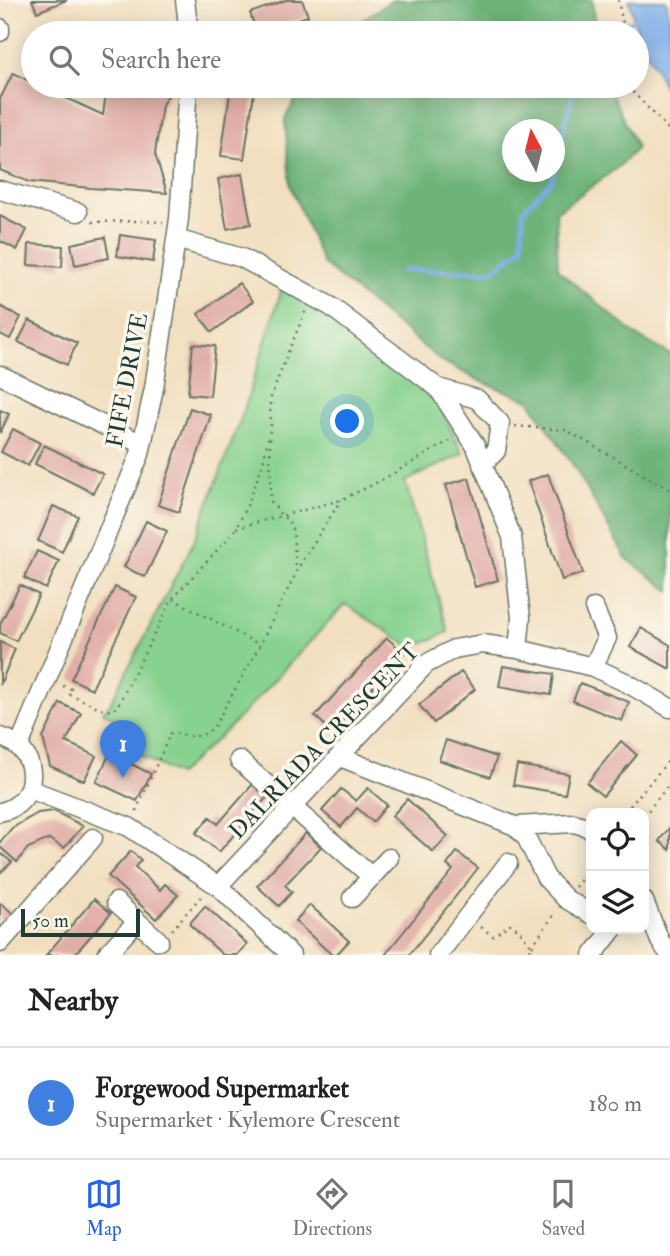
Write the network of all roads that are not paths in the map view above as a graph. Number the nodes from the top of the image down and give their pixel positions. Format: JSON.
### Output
{"nodes":[{"id":1,"x":185,"y":0,"type":"edge"},
{"id":2,"x":188,"y":21,"type":"edge"},
{"id":3,"x":187,"y":98,"type":"edge"},
{"id":4,"x":0,"y":190,"type":"edge"},
{"id":5,"x":78,"y":212,"type":"road end"},
{"id":6,"x":177,"y":231,"type":"junction"},
{"id":7,"x":0,"y":375,"type":"edge"},
{"id":8,"x":439,"y":388,"type":"junction"},
{"id":9,"x":142,"y":444,"type":"junction"},
{"id":10,"x":482,"y":465,"type":"junction"},
{"id":11,"x":594,"y":608,"type":"dead end"},
{"id":12,"x":518,"y":649,"type":"junction"},
{"id":13,"x":593,"y":667,"type":"junction"},
{"id":14,"x":670,"y":709,"type":"edge"},
{"id":15,"x":0,"y":737,"type":"edge"},
{"id":16,"x":19,"y":746,"type":"junction"},
{"id":17,"x":340,"y":757,"type":"junction"},
{"id":18,"x":239,"y":760,"type":"dead end"},
{"id":19,"x":29,"y":789,"type":"junction"},
{"id":20,"x":293,"y":806,"type":"junction"},
{"id":21,"x":0,"y":812,"type":"edge"},
{"id":22,"x":515,"y":826,"type":"junction"},
{"id":23,"x":586,"y":827,"type":"edge"},
{"id":24,"x":93,"y":838,"type":"dead end"},
{"id":25,"x":389,"y":858,"type":"dead end"},
{"id":26,"x":508,"y":863,"type":"dead end"},
{"id":27,"x":372,"y":877,"type":"junction"},
{"id":28,"x":216,"y":884,"type":"junction"},
{"id":29,"x":352,"y":898,"type":"dead end"},
{"id":30,"x":116,"y":902,"type":"dead end"},
{"id":31,"x":586,"y":911,"type":"edge"},
{"id":32,"x":137,"y":921,"type":"junction"},
{"id":33,"x":649,"y":926,"type":"edge"},
{"id":34,"x":609,"y":934,"type":"edge"},
{"id":35,"x":159,"y":941,"type":"road end"},
{"id":36,"x":0,"y":943,"type":"edge"},
{"id":37,"x":106,"y":955,"type":"edge"},
{"id":38,"x":291,"y":955,"type":"edge"},
{"id":39,"x":438,"y":955,"type":"edge"},
{"id":40,"x":593,"y":955,"type":"edge"},
{"id":41,"x":670,"y":955,"type":"edge"}],
"edges":[{"from":1,"to":2,"type":"street"},
{"from":3,"to":6,"type":"street","name":"FIFE DRIVE"},
{"from":4,"to":5,"type":"street"},
{"from":6,"to":8,"type":"street"},
{"from":6,"to":9,"type":"street","name":"FIFE DRIVE"},
{"from":7,"to":9,"type":"street"},
{"from":8,"to":10,"type":"street"},
{"from":8,"to":10,"type":"street"},
{"from":9,"to":16,"type":"street","name":"FIFE DRIVE"},
{"from":10,"to":12,"type":"street"},
{"from":11,"to":13,"type":"street"},
{"from":12,"to":13,"type":"street","name":"DALRIADA CRESCENT"},
{"from":12,"to":17,"type":"street","name":"DALRIADA CRESCENT"},
{"from":13,"to":14,"type":"street","name":"DALRIADA CRESCENT"},
{"from":15,"to":16,"type":"street"},
{"from":16,"to":19,"type":"street"},
{"from":17,"to":20,"type":"street","name":"DALRIADA CRESCENT"},
{"from":17,"to":22,"type":"street"},
{"from":18,"to":20,"type":"street"},
{"from":19,"to":21,"type":"street"},
{"from":19,"to":28,"type":"street"},
{"from":20,"to":27,"type":"street"},
{"from":20,"to":28,"type":"street","name":"DALRIADA CRESCENT"},
{"from":22,"to":23,"type":"street"},
{"from":22,"to":31,"type":"street"},
{"from":24,"to":36,"type":"street"},
{"from":25,"to":27,"type":"street"},
{"from":26,"to":39,"type":"street"},
{"from":27,"to":29,"type":"street"},
{"from":28,"to":38,"type":"street"},
{"from":30,"to":32,"type":"street"},
{"from":32,"to":35,"type":"street"},
{"from":32,"to":37,"type":"street"},
{"from":33,"to":41,"type":"street"},
{"from":34,"to":40,"type":"street"}]}
